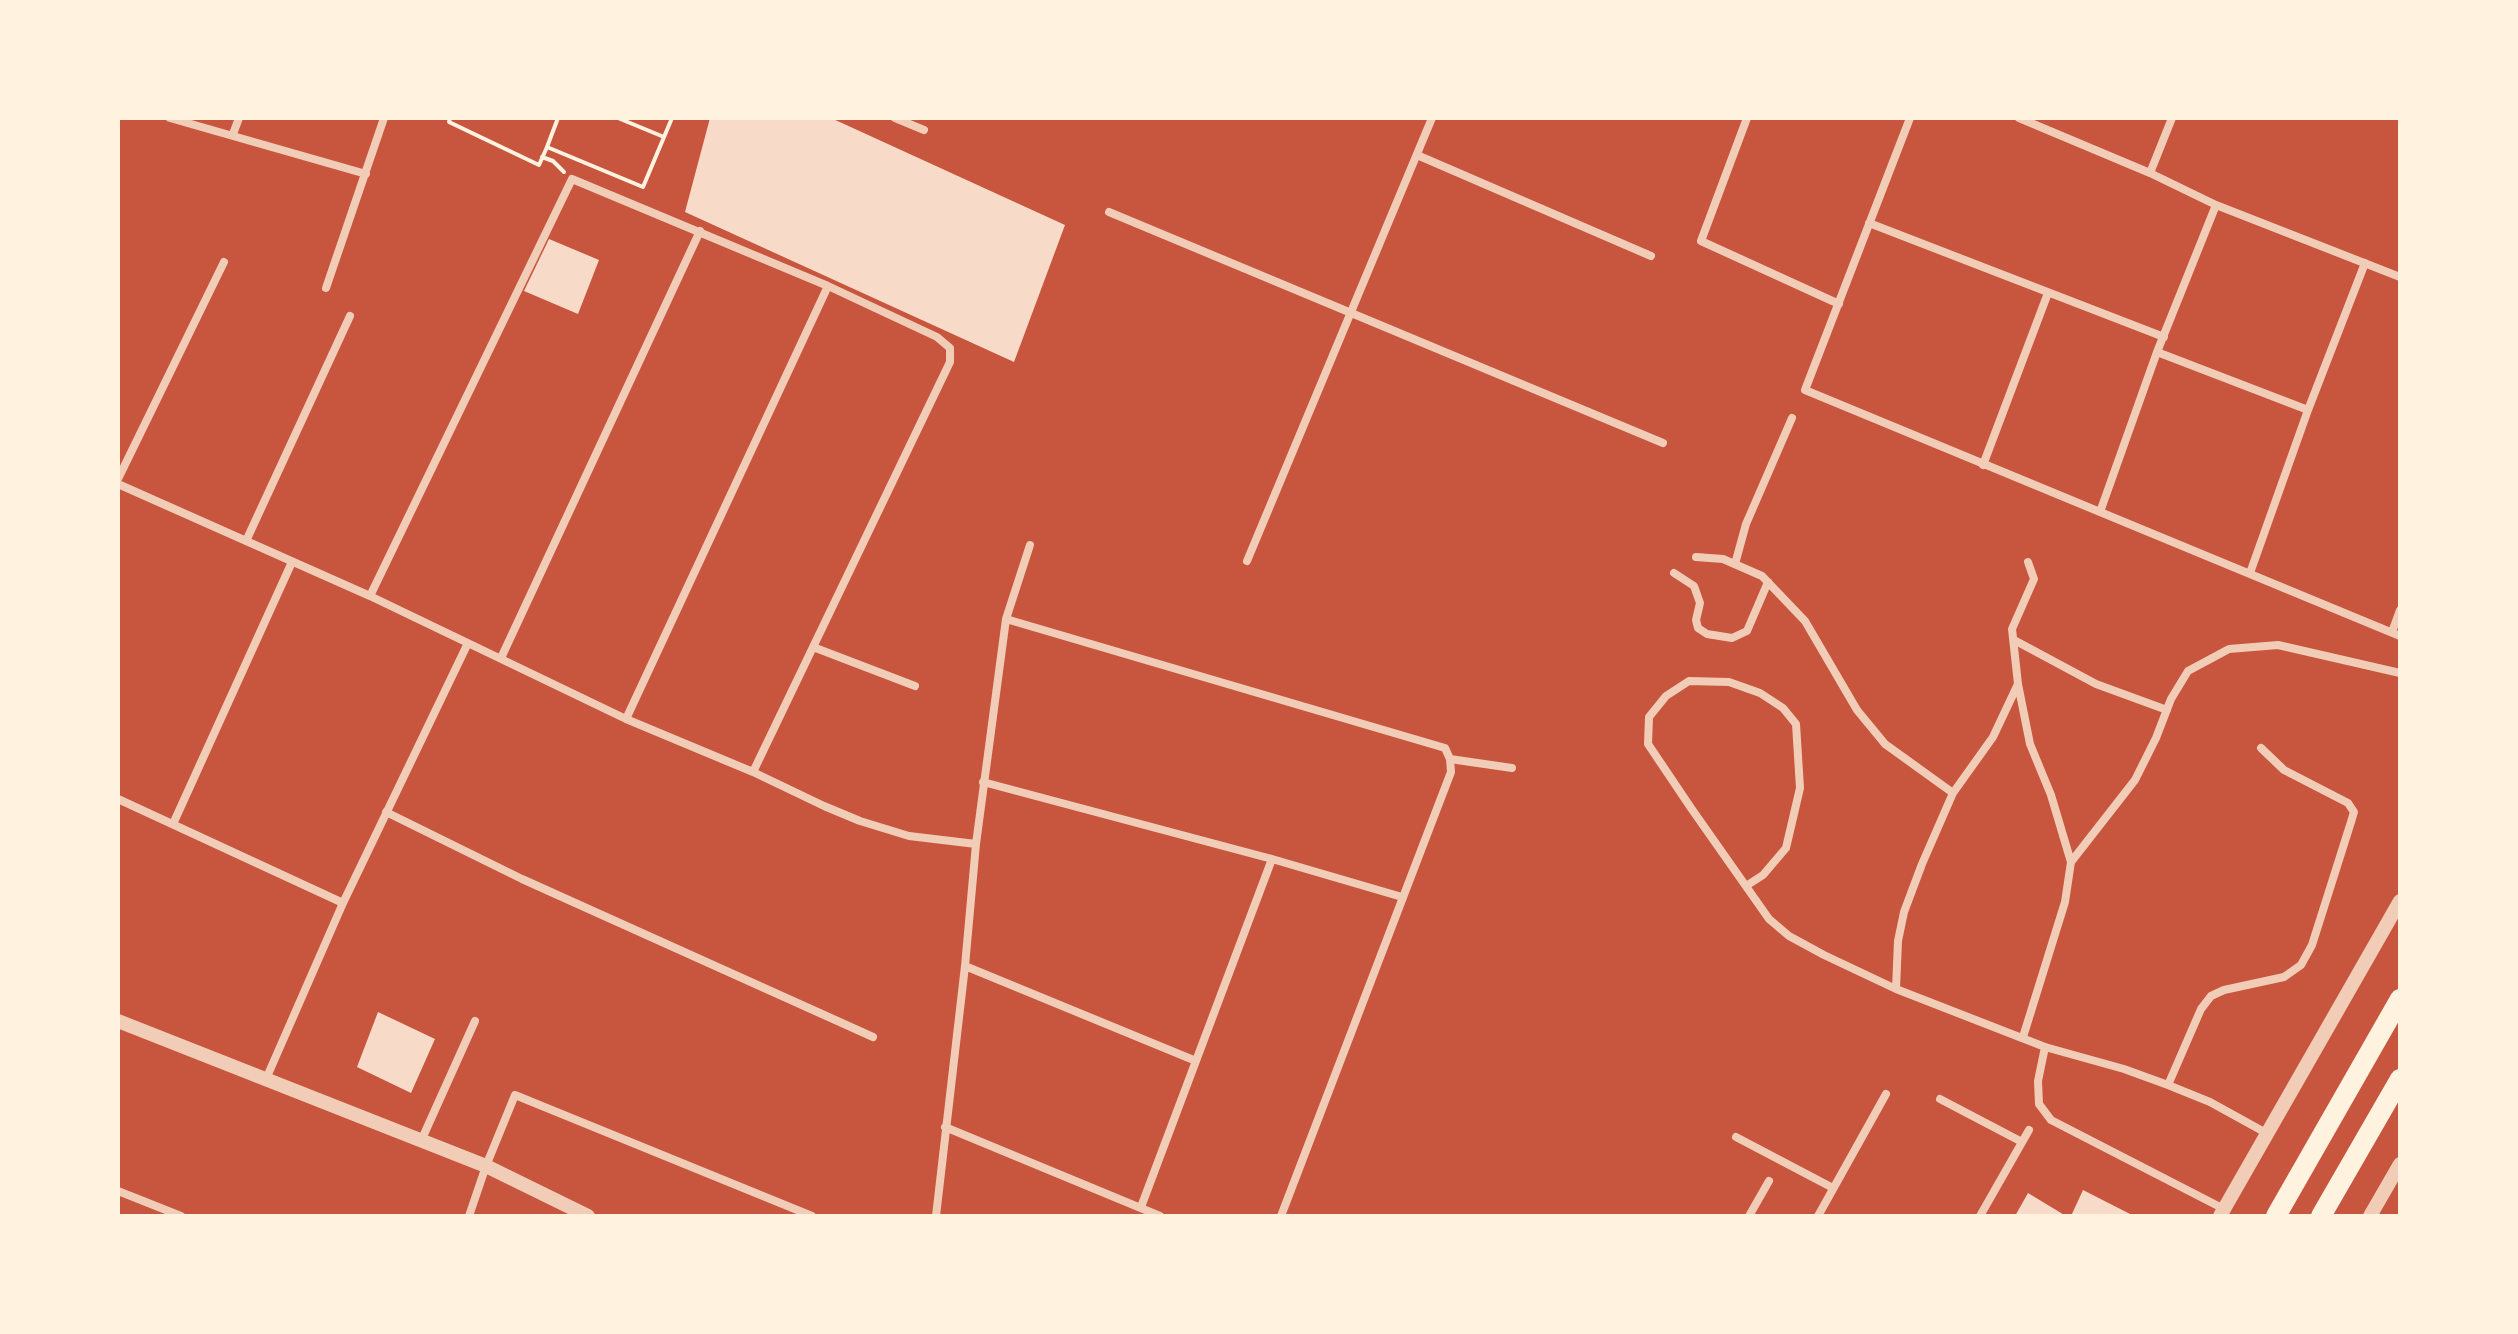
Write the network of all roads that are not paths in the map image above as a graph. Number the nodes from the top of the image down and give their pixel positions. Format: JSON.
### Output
{"nodes":[{"id":1,"x":170,"y":118,"type":"edge"},
{"id":2,"x":239,"y":118,"type":"edge"},
{"id":3,"x":384,"y":118,"type":"edge"},
{"id":4,"x":895,"y":118,"type":"edge"},
{"id":5,"x":1432,"y":118,"type":"edge"},
{"id":6,"x":1747,"y":118,"type":"edge"},
{"id":7,"x":1910,"y":118,"type":"edge"},
{"id":8,"x":2019,"y":118,"type":"edge"},
{"id":9,"x":2172,"y":118,"type":"edge"},
{"id":10,"x":924,"y":130,"type":"dead end"},
{"id":11,"x":233,"y":134,"type":"junction"},
{"id":12,"x":1417,"y":155,"type":"junction"},
{"id":13,"x":2150,"y":173,"type":"junction"},
{"id":14,"x":366,"y":174,"type":"junction"},
{"id":15,"x":2216,"y":205,"type":"junction"},
{"id":16,"x":1109,"y":212,"type":"dead end"},
{"id":17,"x":1869,"y":223,"type":"junction"},
{"id":18,"x":700,"y":231,"type":"junction"},
{"id":19,"x":1651,"y":256,"type":"dead end"},
{"id":20,"x":224,"y":262,"type":"dead end"},
{"id":21,"x":2365,"y":263,"type":"junction"},
{"id":22,"x":2400,"y":277,"type":"edge"},
{"id":23,"x":828,"y":286,"type":"junction"},
{"id":24,"x":326,"y":288,"type":"dead end"},
{"id":25,"x":2048,"y":293,"type":"junction"},
{"id":26,"x":1839,"y":304,"type":"junction"},
{"id":27,"x":1350,"y":311,"type":"junction"},
{"id":28,"x":350,"y":316,"type":"dead end"},
{"id":29,"x":2164,"y":337,"type":"junction"},
{"id":30,"x":2157,"y":352,"type":"junction"},
{"id":31,"x":2308,"y":410,"type":"junction"},
{"id":32,"x":1792,"y":418,"type":"dead end"},
{"id":33,"x":1663,"y":443,"type":"dead end"},
{"id":34,"x":1983,"y":465,"type":"junction"},
{"id":35,"x":118,"y":482,"type":"edge"},
{"id":36,"x":2100,"y":512,"type":"junction"},
{"id":37,"x":246,"y":541,"type":"junction"},
{"id":38,"x":1030,"y":545,"type":"dead end"},
{"id":39,"x":1696,"y":557,"type":"dead end"},
{"id":40,"x":1247,"y":561,"type":"dead end"},
{"id":41,"x":292,"y":562,"type":"junction"},
{"id":42,"x":2028,"y":562,"type":"dead end"},
{"id":43,"x":1735,"y":564,"type":"junction"},
{"id":44,"x":1674,"y":573,"type":"dead end"},
{"id":45,"x":2250,"y":573,"type":"junction"},
{"id":46,"x":1768,"y":582,"type":"junction"},
{"id":47,"x":370,"y":596,"type":"junction"},
{"id":48,"x":2400,"y":610,"type":"edge"},
{"id":49,"x":1006,"y":619,"type":"junction"},
{"id":50,"x":2396,"y":634,"type":"edge"},
{"id":51,"x":2014,"y":640,"type":"junction"},
{"id":52,"x":468,"y":643,"type":"junction"},
{"id":53,"x":813,"y":647,"type":"junction"},
{"id":54,"x":501,"y":658,"type":"junction"},
{"id":55,"x":2400,"y":673,"type":"edge"},
{"id":56,"x":2018,"y":684,"type":"junction"},
{"id":57,"x":915,"y":686,"type":"dead end"},
{"id":58,"x":2167,"y":710,"type":"junction"},
{"id":59,"x":626,"y":719,"type":"junction"},
{"id":60,"x":2261,"y":748,"type":"dead end"},
{"id":61,"x":1450,"y":759,"type":"junction"},
{"id":62,"x":1512,"y":768,"type":"dead end"},
{"id":63,"x":753,"y":772,"type":"junction"},
{"id":64,"x":983,"y":782,"type":"junction"},
{"id":65,"x":1953,"y":793,"type":"junction"},
{"id":66,"x":118,"y":799,"type":"edge"},
{"id":67,"x":386,"y":812,"type":"junction"},
{"id":68,"x":173,"y":824,"type":"junction"},
{"id":69,"x":976,"y":844,"type":"junction"},
{"id":70,"x":1272,"y":859,"type":"junction"},
{"id":71,"x":2071,"y":862,"type":"junction"},
{"id":72,"x":1746,"y":886,"type":"junction"},
{"id":73,"x":1402,"y":897,"type":"junction"},
{"id":74,"x":2400,"y":901,"type":"edge"},
{"id":75,"x":343,"y":903,"type":"junction"},
{"id":76,"x":965,"y":966,"type":"junction"},
{"id":77,"x":1896,"y":989,"type":"junction"},
{"id":78,"x":2400,"y":999,"type":"edge"},
{"id":79,"x":118,"y":1021,"type":"edge"},
{"id":80,"x":475,"y":1021,"type":"dead end"},
{"id":81,"x":873,"y":1037,"type":"dead end"},
{"id":82,"x":2023,"y":1037,"type":"junction"},
{"id":83,"x":2045,"y":1047,"type":"junction"},
{"id":84,"x":1196,"y":1061,"type":"junction"},
{"id":85,"x":266,"y":1079,"type":"junction"},
{"id":86,"x":2400,"y":1079,"type":"edge"},
{"id":87,"x":2168,"y":1085,"type":"junction"},
{"id":88,"x":1886,"y":1094,"type":"dead end"},
{"id":89,"x":1940,"y":1099,"type":"dead end"},
{"id":90,"x":945,"y":1127,"type":"junction"},
{"id":91,"x":2029,"y":1130,"type":"dead end"},
{"id":92,"x":2268,"y":1134,"type":"junction"},
{"id":93,"x":1736,"y":1137,"type":"dead end"},
{"id":94,"x":421,"y":1141,"type":"junction"},
{"id":95,"x":2022,"y":1142,"type":"junction"},
{"id":96,"x":2400,"y":1164,"type":"edge"},
{"id":97,"x":486,"y":1166,"type":"junction"},
{"id":98,"x":1769,"y":1181,"type":"dead end"},
{"id":99,"x":1833,"y":1188,"type":"junction"},
{"id":100,"x":118,"y":1191,"type":"edge"},
{"id":101,"x":1141,"y":1207,"type":"junction"},
{"id":102,"x":2222,"y":1212,"type":"edge"},
{"id":103,"x":181,"y":1216,"type":"edge"},
{"id":104,"x":469,"y":1216,"type":"edge"},
{"id":105,"x":588,"y":1216,"type":"edge"},
{"id":106,"x":812,"y":1216,"type":"edge"},
{"id":107,"x":936,"y":1216,"type":"edge"},
{"id":108,"x":1160,"y":1216,"type":"edge"},
{"id":109,"x":1281,"y":1216,"type":"edge"},
{"id":110,"x":1749,"y":1216,"type":"edge"},
{"id":111,"x":1818,"y":1216,"type":"edge"},
{"id":112,"x":1980,"y":1216,"type":"edge"},
{"id":113,"x":2276,"y":1216,"type":"edge"},
{"id":114,"x":2321,"y":1216,"type":"edge"},
{"id":115,"x":2370,"y":1216,"type":"edge"}],
"edges":[{"from":1,"to":11,"type":"street"},
{"from":2,"to":11,"type":"street"},
{"from":3,"to":14,"type":"street"},
{"from":4,"to":10,"type":"street"},
{"from":5,"to":12,"type":"street"},
{"from":6,"to":26,"type":"street"},
{"from":7,"to":17,"type":"street"},
{"from":8,"to":13,"type":"street"},
{"from":9,"to":13,"type":"street"},
{"from":11,"to":14,"type":"street"},
{"from":12,"to":19,"type":"street"},
{"from":12,"to":27,"type":"street"},
{"from":13,"to":15,"type":"street"},
{"from":14,"to":24,"type":"street"},
{"from":15,"to":21,"type":"street"},
{"from":15,"to":29,"type":"street"},
{"from":16,"to":27,"type":"street"},
{"from":17,"to":25,"type":"street"},
{"from":17,"to":26,"type":"street"},
{"from":18,"to":23,"type":"street"},
{"from":18,"to":47,"type":"street"},
{"from":18,"to":54,"type":"street"},
{"from":20,"to":35,"type":"street"},
{"from":21,"to":22,"type":"street"},
{"from":21,"to":31,"type":"street"},
{"from":23,"to":53,"type":"street"},
{"from":23,"to":59,"type":"street"},
{"from":25,"to":29,"type":"street"},
{"from":25,"to":34,"type":"street"},
{"from":26,"to":34,"type":"street"},
{"from":27,"to":33,"type":"street"},
{"from":27,"to":40,"type":"street"},
{"from":28,"to":37,"type":"street"},
{"from":29,"to":30,"type":"street"},
{"from":30,"to":31,"type":"street"},
{"from":30,"to":36,"type":"street"},
{"from":31,"to":45,"type":"street"},
{"from":32,"to":43,"type":"street"},
{"from":34,"to":36,"type":"street"},
{"from":35,"to":37,"type":"street"},
{"from":36,"to":45,"type":"street"},
{"from":37,"to":41,"type":"street"},
{"from":38,"to":49,"type":"street"},
{"from":39,"to":43,"type":"street"},
{"from":41,"to":47,"type":"street"},
{"from":41,"to":68,"type":"street"},
{"from":42,"to":51,"type":"street"},
{"from":43,"to":46,"type":"street"},
{"from":44,"to":46,"type":"street"},
{"from":45,"to":50,"type":"street"},
{"from":46,"to":65,"type":"street"},
{"from":47,"to":52,"type":"street"},
{"from":48,"to":50,"type":"street"},
{"from":49,"to":61,"type":"street"},
{"from":49,"to":64,"type":"street"},
{"from":51,"to":56,"type":"street"},
{"from":51,"to":58,"type":"street"},
{"from":52,"to":54,"type":"street"},
{"from":52,"to":67,"type":"street"},
{"from":53,"to":57,"type":"street"},
{"from":53,"to":63,"type":"street"},
{"from":54,"to":59,"type":"street"},
{"from":55,"to":58,"type":"street"},
{"from":56,"to":65,"type":"street"},
{"from":56,"to":71,"type":"street"},
{"from":58,"to":71,"type":"street"},
{"from":59,"to":63,"type":"street"},
{"from":60,"to":87,"type":"street"},
{"from":61,"to":62,"type":"street"},
{"from":61,"to":73,"type":"street"},
{"from":63,"to":69,"type":"street"},
{"from":64,"to":69,"type":"street"},
{"from":64,"to":70,"type":"street"},
{"from":65,"to":77,"type":"street"},
{"from":66,"to":68,"type":"street"},
{"from":67,"to":75,"type":"street"},
{"from":67,"to":81,"type":"street"},
{"from":68,"to":75,"type":"street"},
{"from":69,"to":76,"type":"street"},
{"from":70,"to":73,"type":"street"},
{"from":70,"to":84,"type":"street"},
{"from":71,"to":82,"type":"street"},
{"from":72,"to":72,"type":"street"},
{"from":72,"to":77,"type":"street"},
{"from":73,"to":109,"type":"street"},
{"from":74,"to":92,"type":"street"},
{"from":75,"to":85,"type":"street"},
{"from":76,"to":84,"type":"street"},
{"from":76,"to":90,"type":"street"},
{"from":77,"to":82,"type":"street"},
{"from":78,"to":113,"type":"highway"},
{"from":79,"to":85,"type":"street"},
{"from":80,"to":94,"type":"street"},
{"from":82,"to":83,"type":"street"},
{"from":83,"to":87,"type":"street"},
{"from":83,"to":102,"type":"street"},
{"from":84,"to":101,"type":"street"},
{"from":85,"to":94,"type":"street"},
{"from":86,"to":114,"type":"highway"},
{"from":87,"to":92,"type":"street"},
{"from":88,"to":99,"type":"street"},
{"from":89,"to":95,"type":"street"},
{"from":90,"to":101,"type":"street"},
{"from":90,"to":107,"type":"street"},
{"from":91,"to":95,"type":"street"},
{"from":92,"to":102,"type":"street"},
{"from":93,"to":99,"type":"street"},
{"from":94,"to":97,"type":"street"},
{"from":95,"to":112,"type":"street"},
{"from":96,"to":115,"type":"street"},
{"from":97,"to":104,"type":"street"},
{"from":97,"to":105,"type":"street"},
{"from":97,"to":106,"type":"street"},
{"from":98,"to":110,"type":"street"},
{"from":99,"to":111,"type":"street"},
{"from":100,"to":103,"type":"street"},
{"from":101,"to":108,"type":"street"}]}
